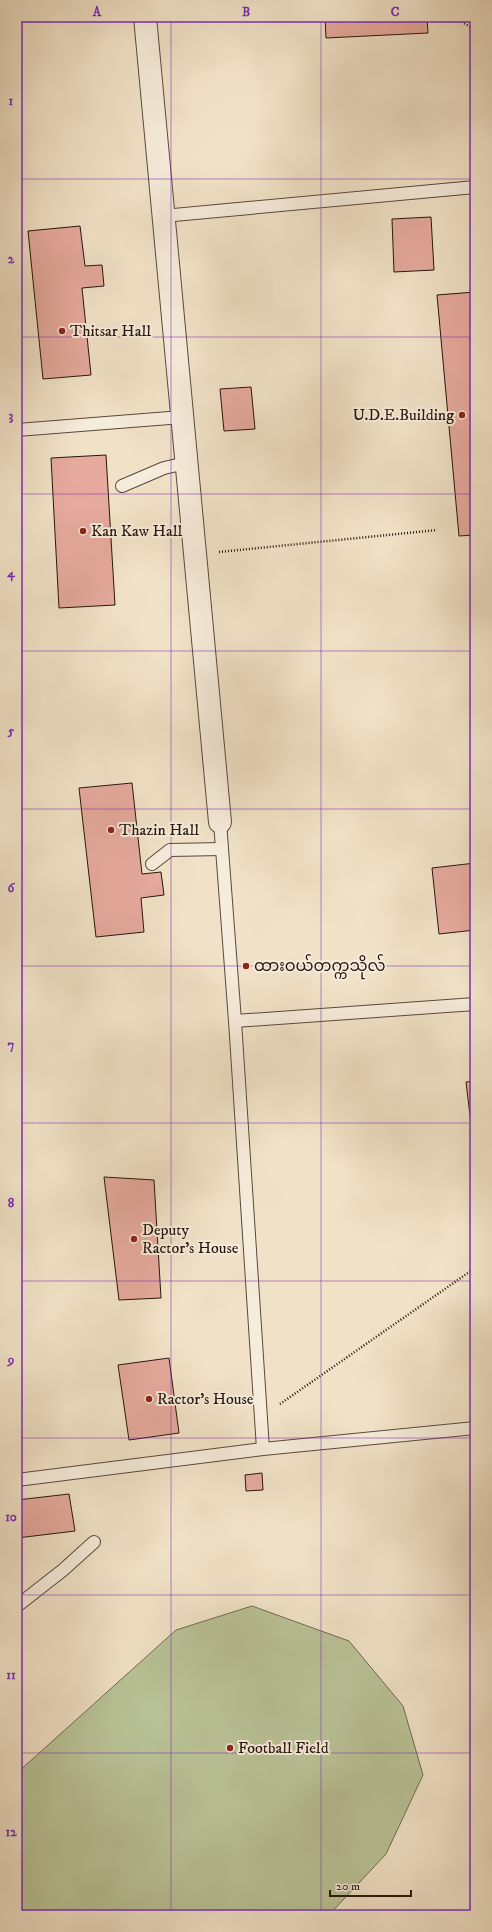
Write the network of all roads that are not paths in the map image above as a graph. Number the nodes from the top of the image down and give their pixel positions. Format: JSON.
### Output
{"nodes":[{"id":1,"x":145,"y":17,"type":"edge"},
{"id":2,"x":475,"y":187,"type":"edge"},
{"id":3,"x":163,"y":216,"type":"junction"},
{"id":4,"x":182,"y":417,"type":"junction"},
{"id":5,"x":17,"y":430,"type":"edge"},
{"id":6,"x":186,"y":463,"type":"junction"},
{"id":7,"x":122,"y":486,"type":"dead end"},
{"id":8,"x":220,"y":822,"type":"joint"},
{"id":9,"x":222,"y":849,"type":"junction"},
{"id":10,"x":152,"y":864,"type":"dead end"},
{"id":11,"x":475,"y":1004,"type":"edge"},
{"id":12,"x":235,"y":1021,"type":"junction"},
{"id":13,"x":475,"y":1428,"type":"edge"},
{"id":14,"x":263,"y":1449,"type":"junction"},
{"id":15,"x":17,"y":1480,"type":"edge"},
{"id":16,"x":94,"y":1542,"type":"dead end"},
{"id":17,"x":17,"y":1606,"type":"edge"}],
"edges":[{"from":1,"to":3,"type":"street"},
{"from":2,"to":3,"type":"lane"},
{"from":3,"to":4,"type":"street"},
{"from":4,"to":5,"type":"lane"},
{"from":4,"to":6,"type":"street"},
{"from":6,"to":7,"type":"lane"},
{"from":6,"to":8,"type":"street"},
{"from":8,"to":9,"type":"lane"},
{"from":9,"to":10,"type":"lane"},
{"from":9,"to":12,"type":"lane"},
{"from":11,"to":12,"type":"lane"},
{"from":12,"to":14,"type":"lane"},
{"from":13,"to":14,"type":"lane"},
{"from":14,"to":15,"type":"lane"},
{"from":16,"to":17,"type":"lane"}]}
